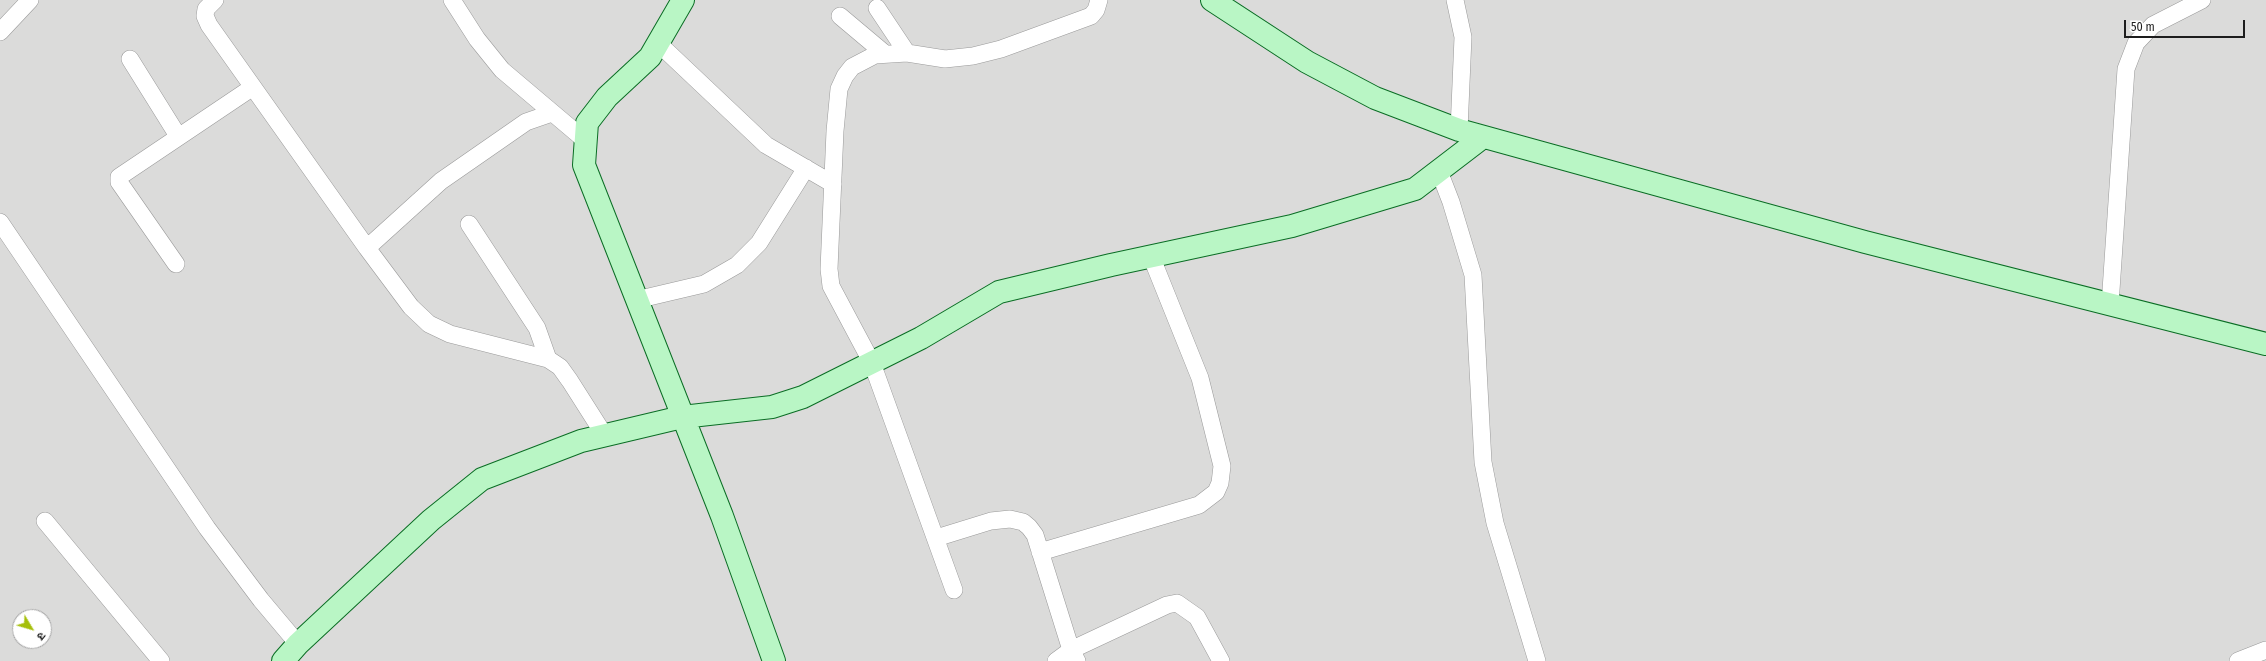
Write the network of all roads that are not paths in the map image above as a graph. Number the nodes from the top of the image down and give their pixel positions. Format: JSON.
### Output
{"nodes":[{"id":1,"x":30,"y":0,"type":"edge"},
{"id":2,"x":215,"y":0,"type":"edge"},
{"id":3,"x":452,"y":0,"type":"edge"},
{"id":4,"x":683,"y":0,"type":"edge"},
{"id":5,"x":1099,"y":0,"type":"edge"},
{"id":6,"x":1212,"y":0,"type":"edge"},
{"id":7,"x":1455,"y":0,"type":"edge"},
{"id":8,"x":2202,"y":0,"type":"edge"},
{"id":9,"x":879,"y":4,"type":"edge"},
{"id":10,"x":840,"y":16,"type":"dead end"},
{"id":11,"x":0,"y":32,"type":"edge"},
{"id":12,"x":859,"y":32,"type":"junction"},
{"id":13,"x":658,"y":43,"type":"junction"},
{"id":14,"x":884,"y":53,"type":"junction"},
{"id":15,"x":906,"y":54,"type":"junction"},
{"id":16,"x":130,"y":59,"type":"dead end"},
{"id":17,"x":253,"y":87,"type":"junction"},
{"id":18,"x":552,"y":113,"type":"junction"},
{"id":19,"x":1459,"y":130,"type":"junction"},
{"id":20,"x":178,"y":136,"type":"junction"},
{"id":21,"x":1483,"y":137,"type":"junction"},
{"id":22,"x":586,"y":141,"type":"junction"},
{"id":23,"x":806,"y":168,"type":"junction"},
{"id":24,"x":1438,"y":171,"type":"junction"},
{"id":25,"x":833,"y":184,"type":"junction"},
{"id":26,"x":0,"y":222,"type":"edge"},
{"id":27,"x":469,"y":224,"type":"dead end"},
{"id":28,"x":367,"y":248,"type":"junction"},
{"id":29,"x":1151,"y":256,"type":"junction"},
{"id":30,"x":176,"y":264,"type":"dead end"},
{"id":31,"x":636,"y":300,"type":"junction"},
{"id":32,"x":2110,"y":305,"type":"junction"},
{"id":33,"x":2266,"y":344,"type":"edge"},
{"id":34,"x":548,"y":359,"type":"junction"},
{"id":35,"x":872,"y":363,"type":"junction"},
{"id":36,"x":682,"y":417,"type":"junction"},
{"id":37,"x":605,"y":436,"type":"junction"},
{"id":38,"x":45,"y":522,"type":"dead end"},
{"id":39,"x":936,"y":538,"type":"junction"},
{"id":40,"x":1040,"y":552,"type":"junction"},
{"id":41,"x":954,"y":590,"type":"dead end"},
{"id":42,"x":298,"y":644,"type":"junction"},
{"id":43,"x":2266,"y":650,"type":"edge"},
{"id":44,"x":1074,"y":656,"type":"edge"},
{"id":45,"x":161,"y":661,"type":"edge"},
{"id":46,"x":283,"y":661,"type":"edge"},
{"id":47,"x":774,"y":661,"type":"edge"},
{"id":48,"x":1056,"y":661,"type":"edge"},
{"id":49,"x":1221,"y":661,"type":"edge"},
{"id":50,"x":1537,"y":661,"type":"edge"},
{"id":51,"x":2238,"y":661,"type":"edge"}],
"edges":[{"from":1,"to":11,"type":"street"},
{"from":2,"to":17,"type":"street"},
{"from":3,"to":18,"type":"street"},
{"from":4,"to":13,"type":"street"},
{"from":5,"to":15,"type":"street"},
{"from":6,"to":19,"type":"street"},
{"from":7,"to":19,"type":"street"},
{"from":8,"to":32,"type":"street"},
{"from":9,"to":12,"type":"street"},
{"from":9,"to":15,"type":"street"},
{"from":10,"to":12,"type":"street"},
{"from":12,"to":14,"type":"street"},
{"from":13,"to":22,"type":"street"},
{"from":13,"to":23,"type":"street"},
{"from":14,"to":15,"type":"street"},
{"from":14,"to":25,"type":"street"},
{"from":16,"to":20,"type":"street"},
{"from":17,"to":20,"type":"street"},
{"from":17,"to":28,"type":"street"},
{"from":18,"to":22,"type":"street"},
{"from":18,"to":28,"type":"street"},
{"from":19,"to":21,"type":"street"},
{"from":20,"to":30,"type":"street"},
{"from":21,"to":24,"type":"street"},
{"from":21,"to":32,"type":"street"},
{"from":22,"to":31,"type":"street"},
{"from":23,"to":25,"type":"street"},
{"from":23,"to":31,"type":"street"},
{"from":24,"to":29,"type":"street"},
{"from":24,"to":50,"type":"street"},
{"from":25,"to":35,"type":"street"},
{"from":26,"to":42,"type":"street"},
{"from":27,"to":34,"type":"street"},
{"from":28,"to":34,"type":"street"},
{"from":29,"to":35,"type":"street"},
{"from":29,"to":40,"type":"street"},
{"from":31,"to":36,"type":"street"},
{"from":32,"to":33,"type":"street"},
{"from":34,"to":37,"type":"street"},
{"from":35,"to":36,"type":"street"},
{"from":35,"to":39,"type":"street"},
{"from":36,"to":37,"type":"street"},
{"from":36,"to":47,"type":"street"},
{"from":37,"to":42,"type":"street"},
{"from":38,"to":45,"type":"street"},
{"from":39,"to":40,"type":"street"},
{"from":39,"to":41,"type":"street"},
{"from":40,"to":44,"type":"street"},
{"from":42,"to":46,"type":"street"},
{"from":43,"to":51,"type":"street"},
{"from":44,"to":48,"type":"street"},
{"from":44,"to":49,"type":"street"}]}
